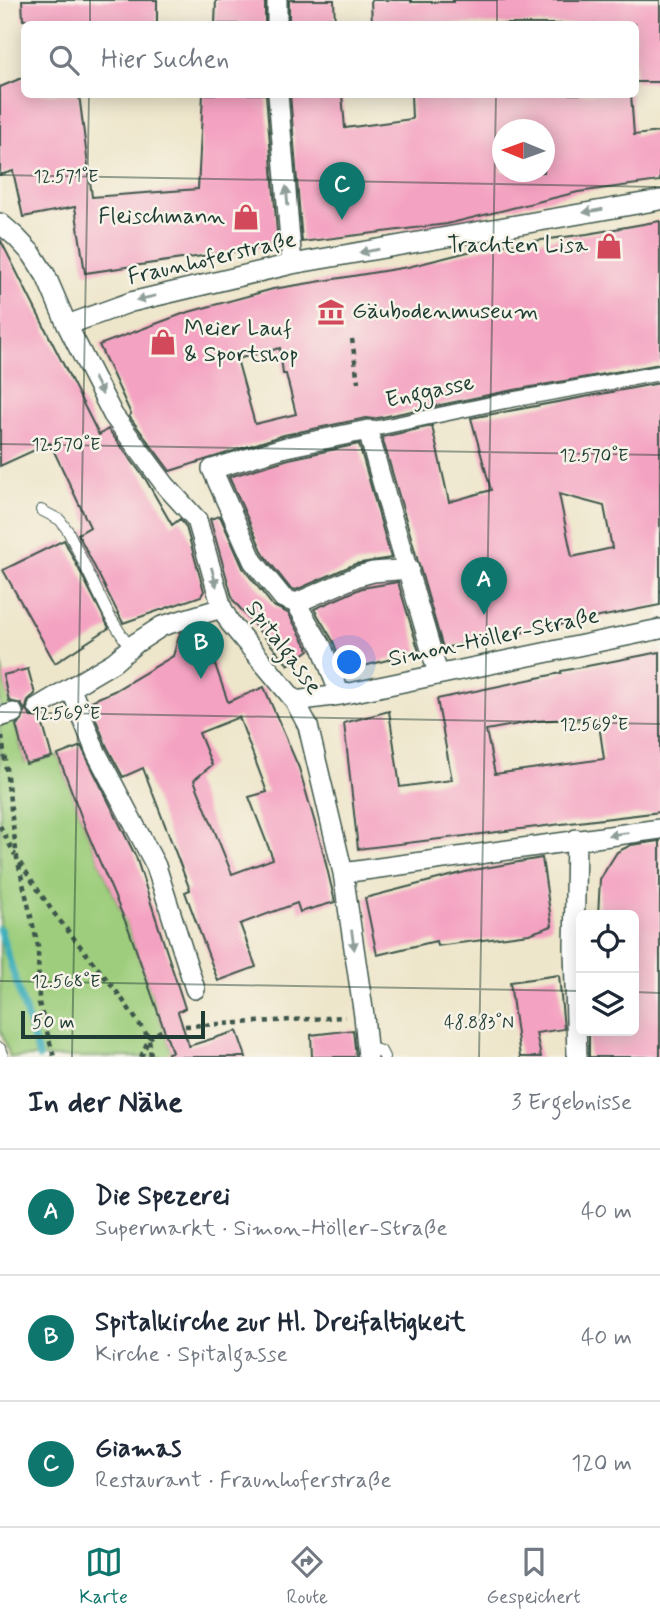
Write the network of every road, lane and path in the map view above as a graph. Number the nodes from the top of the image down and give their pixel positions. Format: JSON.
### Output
{"nodes":[{"id":1,"x":276,"y":0,"type":"edge"},
{"id":2,"x":277,"y":21,"type":"edge"},
{"id":3,"x":278,"y":98,"type":"edge"},
{"id":4,"x":660,"y":200,"type":"edge"},
{"id":5,"x":0,"y":223,"type":"edge"},
{"id":6,"x":292,"y":264,"type":"junction"},
{"id":7,"x":67,"y":325,"type":"junction"},
{"id":8,"x":352,"y":339,"type":"dead end"},
{"id":9,"x":660,"y":373,"type":"edge"},
{"id":10,"x":358,"y":382,"type":"dead end"},
{"id":11,"x":368,"y":430,"type":"junction"},
{"id":12,"x":41,"y":510,"type":"dead end"},
{"id":13,"x":408,"y":569,"type":"junction"},
{"id":14,"x":296,"y":603,"type":"junction"},
{"id":15,"x":222,"y":608,"type":"junction"},
{"id":16,"x":660,"y":629,"type":"edge"},
{"id":17,"x":130,"y":648,"type":"junction"},
{"id":18,"x":438,"y":674,"type":"junction"},
{"id":19,"x":71,"y":689,"type":"junction"},
{"id":20,"x":340,"y":695,"type":"junction"},
{"id":21,"x":295,"y":701,"type":"junction"},
{"id":22,"x":38,"y":707,"type":"dead end"},
{"id":23,"x":4,"y":718,"type":"edge"},
{"id":24,"x":0,"y":826,"type":"edge"},
{"id":25,"x":660,"y":829,"type":"edge"},
{"id":26,"x":576,"y":839,"type":"junction"},
{"id":27,"x":17,"y":858,"type":"junction"},
{"id":28,"x":343,"y":873,"type":"junction"},
{"id":29,"x":195,"y":989,"type":"dead end"},
{"id":30,"x":364,"y":1016,"type":"junction"},
{"id":31,"x":185,"y":1026,"type":"dead end"},
{"id":32,"x":164,"y":1029,"type":"dead end"},
{"id":33,"x":149,"y":1038,"type":"junction"},
{"id":34,"x":0,"y":1048,"type":"edge"},
{"id":35,"x":373,"y":1054,"type":"edge"},
{"id":36,"x":3,"y":1057,"type":"edge"},
{"id":37,"x":54,"y":1057,"type":"edge"},
{"id":38,"x":141,"y":1057,"type":"edge"},
{"id":39,"x":151,"y":1057,"type":"edge"},
{"id":40,"x":577,"y":1057,"type":"edge"}],
"edges":[{"from":1,"to":2,"type":"street"},
{"from":6,"to":3,"type":"street","one_way":true},
{"from":4,"to":6,"type":"street","name":"Fraunhoferstraße","one_way":true},
{"from":5,"to":7,"type":"street","name":"Spitalgasse"},
{"from":6,"to":7,"type":"street","name":"Fraunhoferstraße","one_way":true},
{"from":7,"to":15,"type":"street","name":"Spitalgasse","one_way":true},
{"from":8,"to":10,"type":"path"},
{"from":9,"to":11,"type":"street","name":"Enggasse"},
{"from":11,"to":13,"type":"street"},
{"from":11,"to":14,"type":"street","name":"Enggasse"},
{"from":12,"to":17,"type":"lane"},
{"from":13,"to":14,"type":"street"},
{"from":13,"to":18,"type":"street"},
{"from":14,"to":20,"type":"street"},
{"from":15,"to":17,"type":"street"},
{"from":15,"to":21,"type":"street","name":"Spitalgasse"},
{"from":16,"to":18,"type":"street","name":"Simon-Höller-Straße"},
{"from":17,"to":19,"type":"street"},
{"from":18,"to":20,"type":"street","name":"Simon-Höller-Straße"},
{"from":19,"to":22,"type":"street"},
{"from":19,"to":29,"type":"street"},
{"from":20,"to":21,"type":"street","name":"Simon-Höller-Straße"},
{"from":21,"to":28,"type":"street","name":"Spitalgasse"},
{"from":23,"to":27,"type":"path"},
{"from":24,"to":27,"type":"path"},
{"from":25,"to":26,"type":"street","one_way":true},
{"from":26,"to":28,"type":"street"},
{"from":26,"to":40,"type":"street"},
{"from":27,"to":33,"type":"path"},
{"from":27,"to":37,"type":"path"},
{"from":28,"to":30,"type":"street","name":"Spitalgasse","one_way":true},
{"from":30,"to":31,"type":"path"},
{"from":30,"to":35,"type":"street","name":"Spitalgasse"},
{"from":32,"to":33,"type":"path"},
{"from":33,"to":38,"type":"path"},
{"from":33,"to":39,"type":"path"},
{"from":34,"to":36,"type":"lane"}]}
